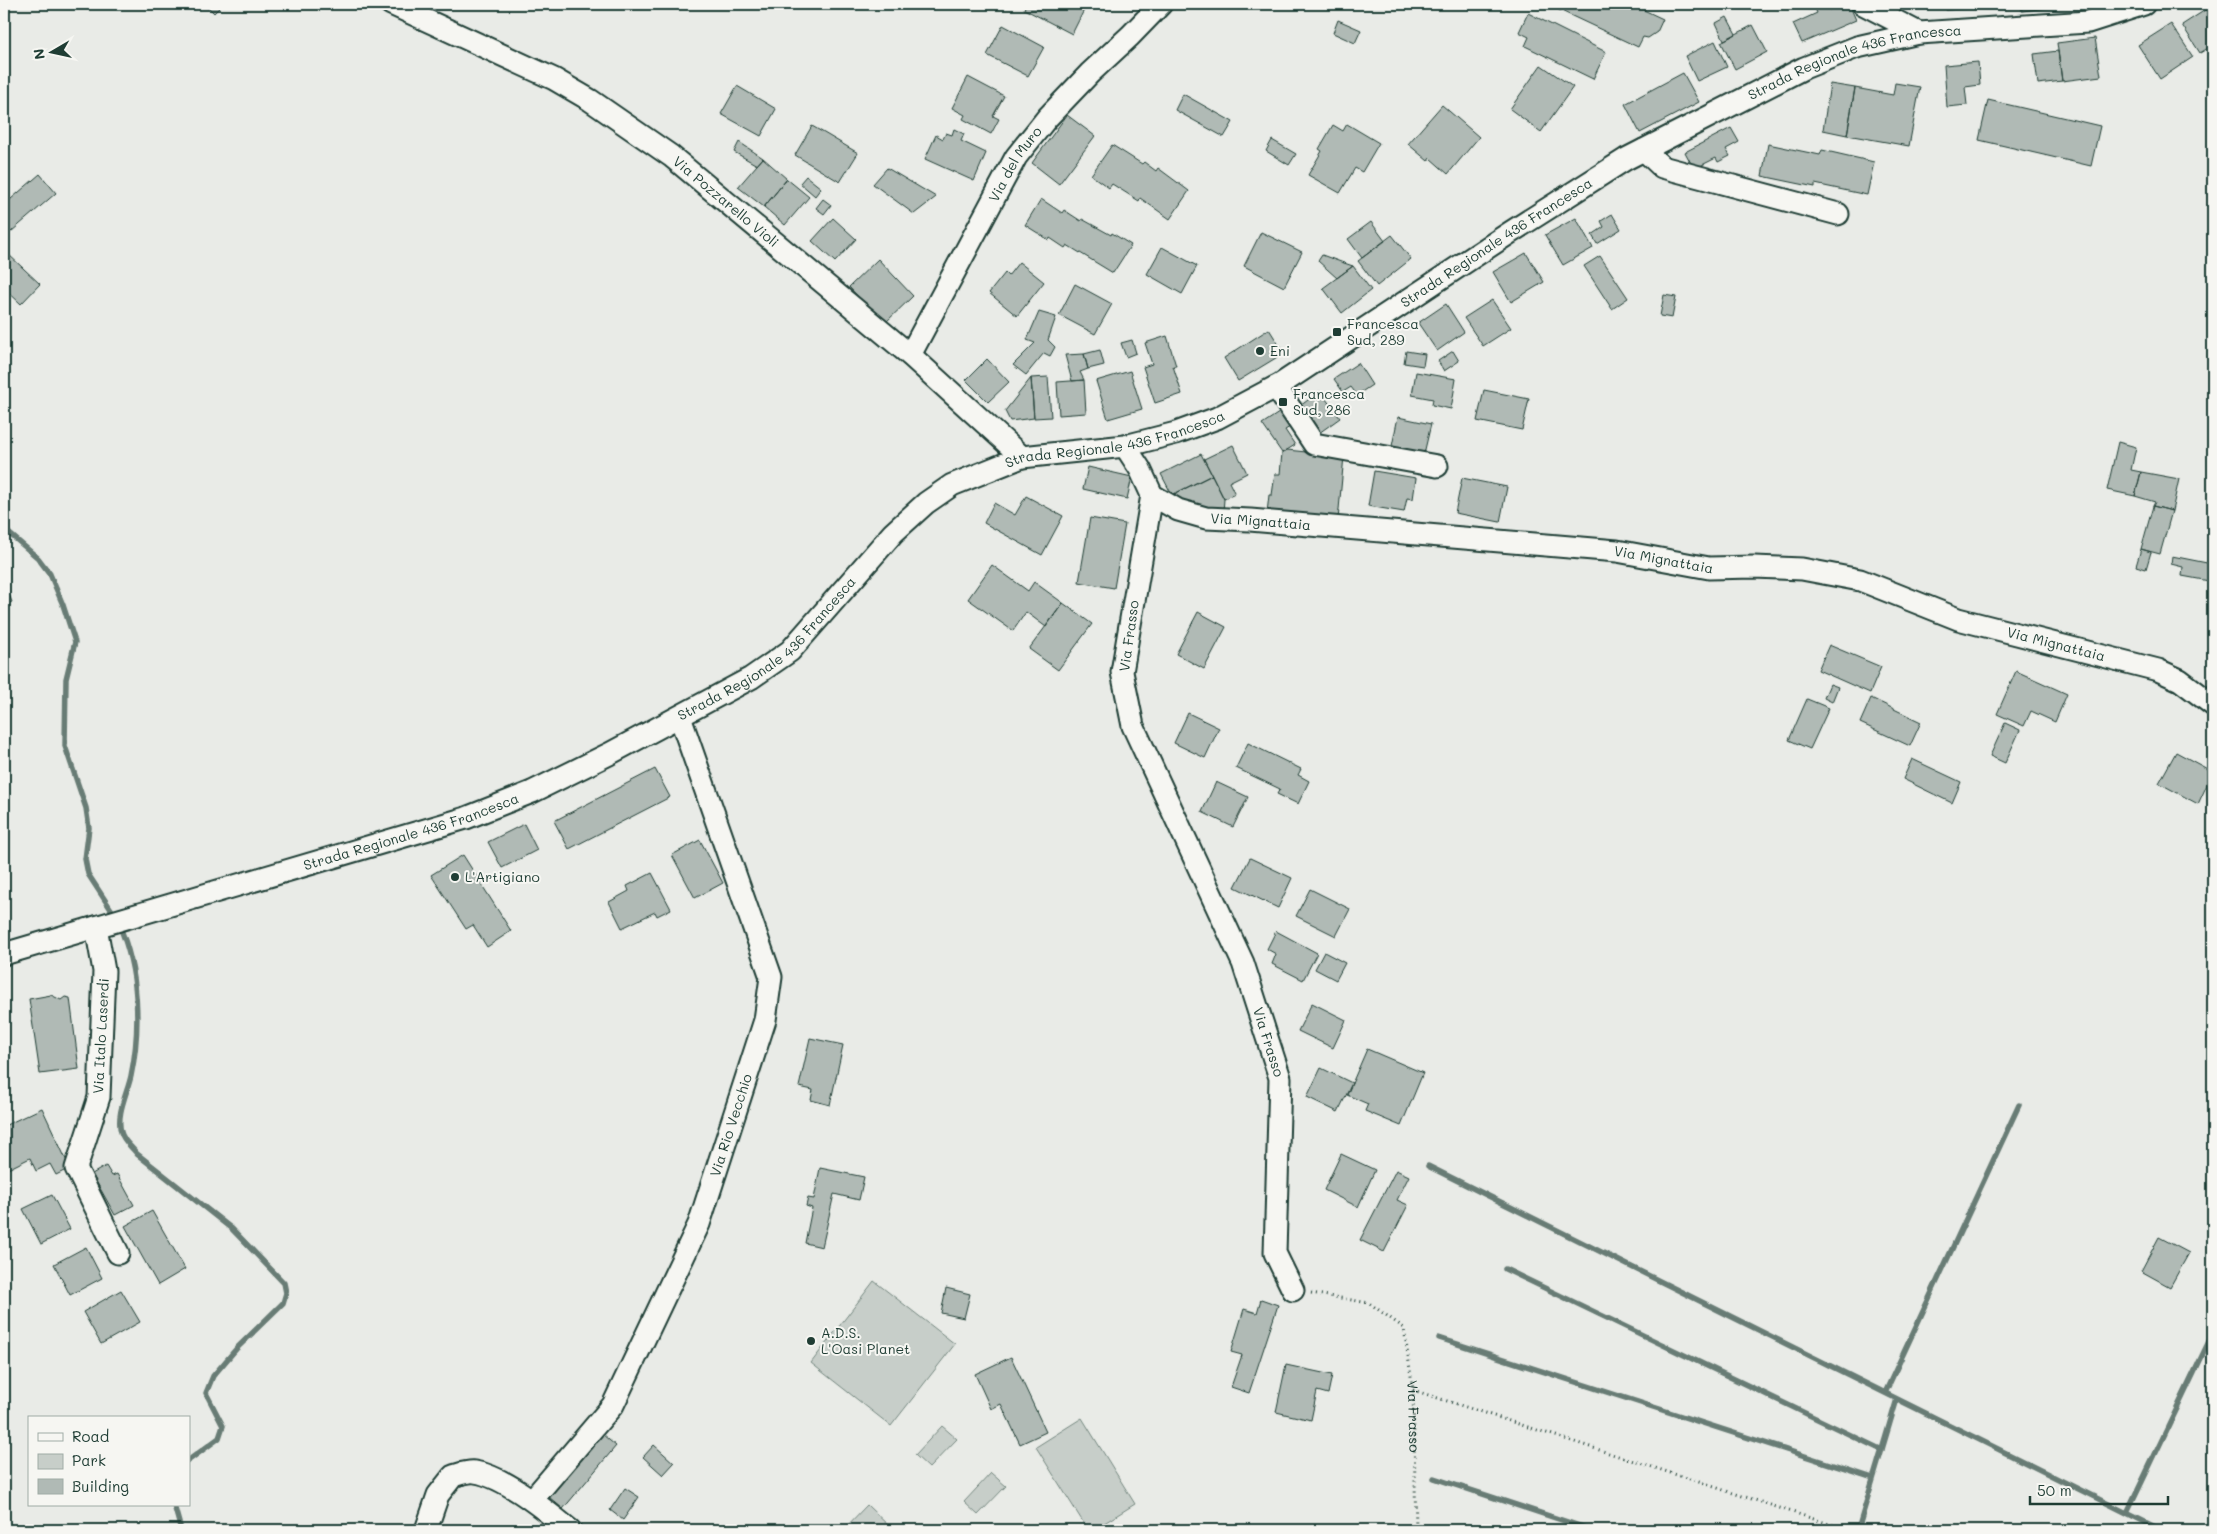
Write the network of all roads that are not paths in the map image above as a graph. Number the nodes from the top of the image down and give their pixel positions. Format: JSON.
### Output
{"nodes":[{"id":1,"x":392,"y":4,"type":"edge"},
{"id":2,"x":1161,"y":4,"type":"edge"},
{"id":3,"x":1863,"y":4,"type":"edge"},
{"id":4,"x":2144,"y":4,"type":"edge"},
{"id":5,"x":1918,"y":33,"type":"junction"},
{"id":6,"x":1644,"y":150,"type":"junction"},
{"id":7,"x":1838,"y":214,"type":"dead end"},
{"id":8,"x":910,"y":355,"type":"junction"},
{"id":9,"x":1276,"y":387,"type":"junction"},
{"id":10,"x":1125,"y":446,"type":"junction"},
{"id":11,"x":1022,"y":457,"type":"junction"},
{"id":12,"x":1437,"y":466,"type":"dead end"},
{"id":13,"x":1152,"y":495,"type":"junction"},
{"id":14,"x":2213,"y":705,"type":"edge"},
{"id":15,"x":680,"y":718,"type":"junction"},
{"id":16,"x":103,"y":924,"type":"junction"},
{"id":17,"x":4,"y":954,"type":"edge"},
{"id":18,"x":118,"y":1253,"type":"dead end"},
{"id":19,"x":1293,"y":1290,"type":"road end"},
{"id":20,"x":532,"y":1500,"type":"junction"},
{"id":21,"x":426,"y":1530,"type":"edge"},
{"id":22,"x":570,"y":1530,"type":"edge"}],
"edges":[{"from":1,"to":8,"type":"street","name":"Via Pozzarello Violi"},
{"from":2,"to":8,"type":"street","name":"Via del Muro"},
{"from":3,"to":5,"type":"street"},
{"from":4,"to":5,"type":"street","name":"Strada Regionale 436 Francesca"},
{"from":5,"to":6,"type":"street","name":"Strada Regionale 436 Francesca"},
{"from":6,"to":7,"type":"street"},
{"from":6,"to":9,"type":"street","name":"Strada Regionale 436 Francesca"},
{"from":8,"to":11,"type":"street","name":"Via Pozzarello Violi"},
{"from":9,"to":10,"type":"street","name":"Strada Regionale 436 Francesca"},
{"from":9,"to":12,"type":"street"},
{"from":10,"to":11,"type":"street","name":"Strada Regionale 436 Francesca"},
{"from":10,"to":13,"type":"street"},
{"from":11,"to":15,"type":"street","name":"Strada Regionale 436 Francesca"},
{"from":13,"to":14,"type":"street","name":"Via Mignattaia"},
{"from":13,"to":19,"type":"street","name":"Via Frasso"},
{"from":15,"to":16,"type":"street","name":"Strada Regionale 436 Francesca"},
{"from":15,"to":20,"type":"street","name":"Via Rio Vecchio"},
{"from":16,"to":17,"type":"street","name":"Strada Regionale 436 Francesca"},
{"from":16,"to":18,"type":"street","name":"Via Italo Laserdi"},
{"from":20,"to":21,"type":"street"},
{"from":20,"to":22,"type":"street"}]}
